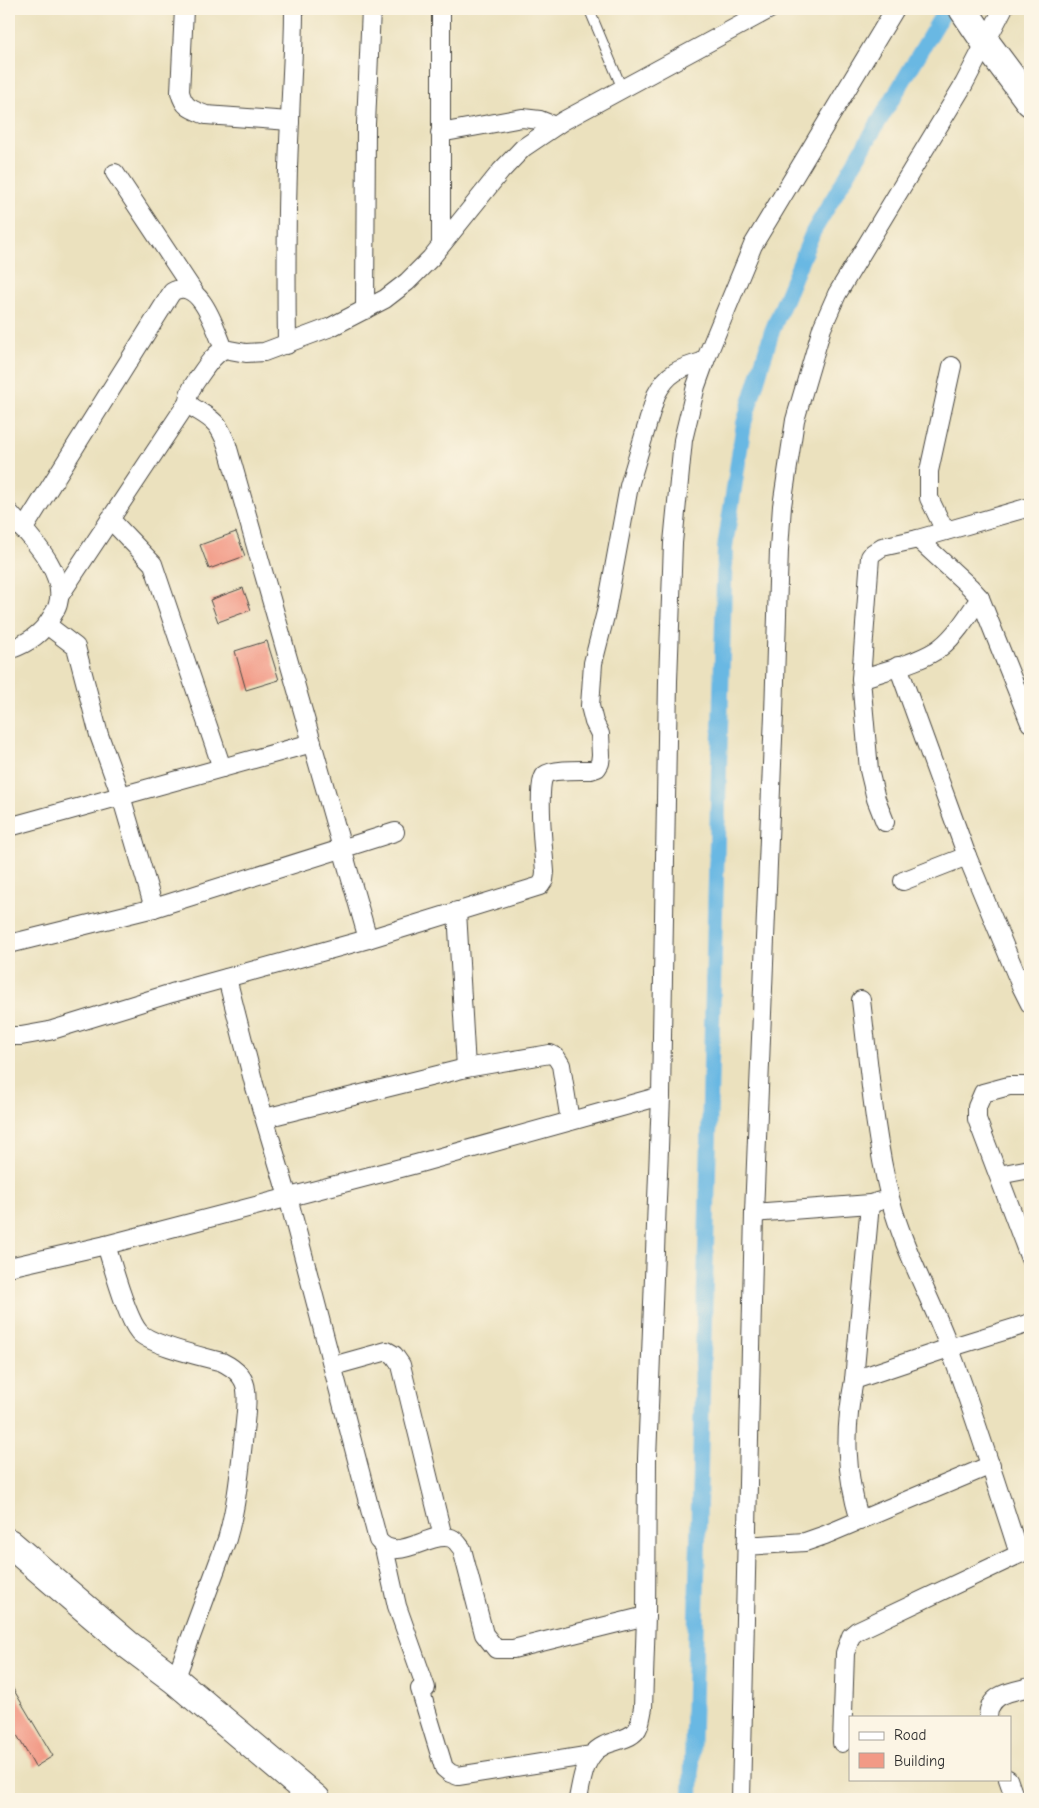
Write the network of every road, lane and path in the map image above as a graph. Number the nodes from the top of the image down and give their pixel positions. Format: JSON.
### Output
{"nodes":[{"id":1,"x":184,"y":9,"type":"edge"},
{"id":2,"x":370,"y":9,"type":"edge"},
{"id":3,"x":441,"y":9,"type":"edge"},
{"id":4,"x":589,"y":9,"type":"edge"},
{"id":5,"x":770,"y":9,"type":"edge"},
{"id":6,"x":895,"y":9,"type":"edge"},
{"id":7,"x":963,"y":9,"type":"edge"},
{"id":8,"x":1003,"y":9,"type":"edge"},
{"id":9,"x":294,"y":10,"type":"dead end"},
{"id":10,"x":982,"y":37,"type":"junction"},
{"id":11,"x":622,"y":88,"type":"junction"},
{"id":12,"x":1030,"y":102,"type":"edge"},
{"id":13,"x":290,"y":121,"type":"junction"},
{"id":14,"x":555,"y":126,"type":"junction"},
{"id":15,"x":440,"y":134,"type":"junction"},
{"id":16,"x":115,"y":173,"type":"dead end"},
{"id":17,"x":440,"y":244,"type":"junction"},
{"id":18,"x":194,"y":292,"type":"junction"},
{"id":19,"x":365,"y":310,"type":"junction"},
{"id":20,"x":287,"y":345,"type":"junction"},
{"id":21,"x":224,"y":349,"type":"junction"},
{"id":22,"x":705,"y":361,"type":"junction"},
{"id":23,"x":952,"y":366,"type":"dead end"},
{"id":24,"x":188,"y":402,"type":"junction"},
{"id":25,"x":1030,"y":507,"type":"edge"},
{"id":26,"x":9,"y":512,"type":"edge"},
{"id":27,"x":110,"y":519,"type":"junction"},
{"id":28,"x":24,"y":530,"type":"junction"},
{"id":29,"x":945,"y":531,"type":"junction"},
{"id":30,"x":918,"y":539,"type":"junction"},
{"id":31,"x":60,"y":595,"type":"junction"},
{"id":32,"x":980,"y":598,"type":"junction"},
{"id":33,"x":47,"y":625,"type":"junction"},
{"id":34,"x":9,"y":650,"type":"edge"},
{"id":35,"x":898,"y":666,"type":"junction"},
{"id":36,"x":861,"y":679,"type":"junction"},
{"id":37,"x":1030,"y":723,"type":"edge"},
{"id":38,"x":312,"y":743,"type":"junction"},
{"id":39,"x":222,"y":768,"type":"junction"},
{"id":40,"x":121,"y":796,"type":"junction"},
{"id":41,"x":885,"y":822,"type":"dead end"},
{"id":42,"x":9,"y":828,"type":"edge"},
{"id":43,"x":396,"y":832,"type":"dead end"},
{"id":44,"x":342,"y":849,"type":"junction"},
{"id":45,"x":967,"y":856,"type":"junction"},
{"id":46,"x":903,"y":881,"type":"dead end"},
{"id":47,"x":154,"y":908,"type":"junction"},
{"id":48,"x":457,"y":911,"type":"junction"},
{"id":49,"x":368,"y":939,"type":"junction"},
{"id":50,"x":9,"y":944,"type":"edge"},
{"id":51,"x":227,"y":978,"type":"junction"},
{"id":52,"x":861,"y":1000,"type":"dead end"},
{"id":53,"x":1030,"y":1004,"type":"edge"},
{"id":54,"x":9,"y":1036,"type":"edge"},
{"id":55,"x":466,"y":1068,"type":"junction"},
{"id":56,"x":1030,"y":1086,"type":"edge"},
{"id":57,"x":661,"y":1096,"type":"junction"},
{"id":58,"x":265,"y":1118,"type":"junction"},
{"id":59,"x":570,"y":1121,"type":"junction"},
{"id":60,"x":1030,"y":1169,"type":"edge"},
{"id":61,"x":999,"y":1175,"type":"junction"},
{"id":62,"x":288,"y":1198,"type":"junction"},
{"id":63,"x":891,"y":1199,"type":"junction"},
{"id":64,"x":870,"y":1204,"type":"junction"},
{"id":65,"x":754,"y":1213,"type":"junction"},
{"id":66,"x":106,"y":1245,"type":"junction"},
{"id":67,"x":1030,"y":1258,"type":"edge"},
{"id":68,"x":9,"y":1267,"type":"edge"},
{"id":69,"x":1030,"y":1323,"type":"edge"},
{"id":70,"x":949,"y":1348,"type":"junction"},
{"id":71,"x":334,"y":1366,"type":"junction"},
{"id":72,"x":854,"y":1380,"type":"junction"},
{"id":73,"x":991,"y":1465,"type":"junction"},
{"id":74,"x":860,"y":1521,"type":"junction"},
{"id":75,"x":443,"y":1537,"type":"junction"},
{"id":76,"x":9,"y":1542,"type":"edge"},
{"id":77,"x":746,"y":1546,"type":"junction"},
{"id":78,"x":384,"y":1548,"type":"junction"},
{"id":79,"x":1025,"y":1551,"type":"edge"},
{"id":80,"x":646,"y":1616,"type":"junction"},
{"id":81,"x":175,"y":1680,"type":"junction"},
{"id":82,"x":1030,"y":1687,"type":"edge"},
{"id":83,"x":988,"y":1716,"type":"edge"},
{"id":84,"x":842,"y":1743,"type":"dead end"},
{"id":85,"x":592,"y":1755,"type":"junction"},
{"id":86,"x":1008,"y":1780,"type":"edge"},
{"id":87,"x":316,"y":1799,"type":"edge"},
{"id":88,"x":578,"y":1799,"type":"edge"},
{"id":89,"x":741,"y":1799,"type":"edge"},
{"id":90,"x":1015,"y":1799,"type":"edge"}],
"edges":[{"from":1,"to":13,"type":"street"},
{"from":2,"to":19,"type":"street"},
{"from":3,"to":15,"type":"street"},
{"from":4,"to":11,"type":"lane"},
{"from":5,"to":11,"type":"street"},
{"from":6,"to":22,"type":"street"},
{"from":7,"to":10,"type":"main road"},
{"from":8,"to":10,"type":"street"},
{"from":9,"to":13,"type":"street"},
{"from":10,"to":12,"type":"main road"},
{"from":10,"to":65,"type":"street"},
{"from":11,"to":14,"type":"street"},
{"from":13,"to":20,"type":"street"},
{"from":14,"to":15,"type":"street"},
{"from":14,"to":17,"type":"street"},
{"from":15,"to":17,"type":"street"},
{"from":16,"to":18,"type":"street"},
{"from":17,"to":19,"type":"street"},
{"from":18,"to":21,"type":"street"},
{"from":18,"to":28,"type":"street"},
{"from":19,"to":20,"type":"street"},
{"from":20,"to":21,"type":"street"},
{"from":21,"to":24,"type":"street"},
{"from":22,"to":48,"type":"street"},
{"from":22,"to":57,"type":"street"},
{"from":23,"to":29,"type":"street"},
{"from":24,"to":27,"type":"street"},
{"from":24,"to":38,"type":"street"},
{"from":25,"to":29,"type":"street"},
{"from":26,"to":28,"type":"street"},
{"from":27,"to":31,"type":"street"},
{"from":27,"to":39,"type":"street"},
{"from":28,"to":31,"type":"street"},
{"from":29,"to":30,"type":"street"},
{"from":30,"to":32,"type":"street"},
{"from":30,"to":36,"type":"street"},
{"from":31,"to":33,"type":"street"},
{"from":32,"to":35,"type":"street"},
{"from":32,"to":37,"type":"street"},
{"from":33,"to":34,"type":"street"},
{"from":33,"to":40,"type":"street"},
{"from":35,"to":36,"type":"street"},
{"from":35,"to":45,"type":"street"},
{"from":36,"to":41,"type":"street"},
{"from":38,"to":39,"type":"street"},
{"from":38,"to":44,"type":"street"},
{"from":39,"to":40,"type":"street"},
{"from":40,"to":42,"type":"street"},
{"from":40,"to":47,"type":"street"},
{"from":43,"to":44,"type":"street"},
{"from":44,"to":47,"type":"street"},
{"from":44,"to":49,"type":"street"},
{"from":45,"to":46,"type":"street"},
{"from":45,"to":53,"type":"street"},
{"from":47,"to":50,"type":"street"},
{"from":48,"to":49,"type":"street"},
{"from":48,"to":55,"type":"street"},
{"from":49,"to":51,"type":"street"},
{"from":51,"to":54,"type":"street"},
{"from":51,"to":58,"type":"street"},
{"from":52,"to":63,"type":"street"},
{"from":55,"to":58,"type":"street"},
{"from":55,"to":59,"type":"street"},
{"from":56,"to":61,"type":"street"},
{"from":57,"to":59,"type":"street"},
{"from":57,"to":80,"type":"street"},
{"from":58,"to":62,"type":"street"},
{"from":59,"to":62,"type":"street"},
{"from":60,"to":61,"type":"street"},
{"from":61,"to":67,"type":"street"},
{"from":62,"to":66,"type":"street"},
{"from":62,"to":71,"type":"street"},
{"from":63,"to":64,"type":"street"},
{"from":63,"to":70,"type":"street"},
{"from":64,"to":65,"type":"street"},
{"from":64,"to":72,"type":"street"},
{"from":65,"to":77,"type":"street"},
{"from":66,"to":68,"type":"street"},
{"from":66,"to":81,"type":"street"},
{"from":69,"to":70,"type":"street"},
{"from":70,"to":72,"type":"street"},
{"from":70,"to":73,"type":"street"},
{"from":71,"to":75,"type":"street"},
{"from":71,"to":78,"type":"street"},
{"from":72,"to":74,"type":"street"},
{"from":73,"to":74,"type":"street"},
{"from":73,"to":79,"type":"street"},
{"from":74,"to":77,"type":"street"},
{"from":75,"to":78,"type":"street"},
{"from":75,"to":80,"type":"street"},
{"from":76,"to":81,"type":"main road"},
{"from":77,"to":89,"type":"street"},
{"from":78,"to":85,"type":"street"},
{"from":79,"to":84,"type":"street"},
{"from":80,"to":85,"type":"street"},
{"from":81,"to":87,"type":"main road"},
{"from":82,"to":83,"type":"street"},
{"from":85,"to":88,"type":"street"},
{"from":86,"to":90,"type":"street"}]}
